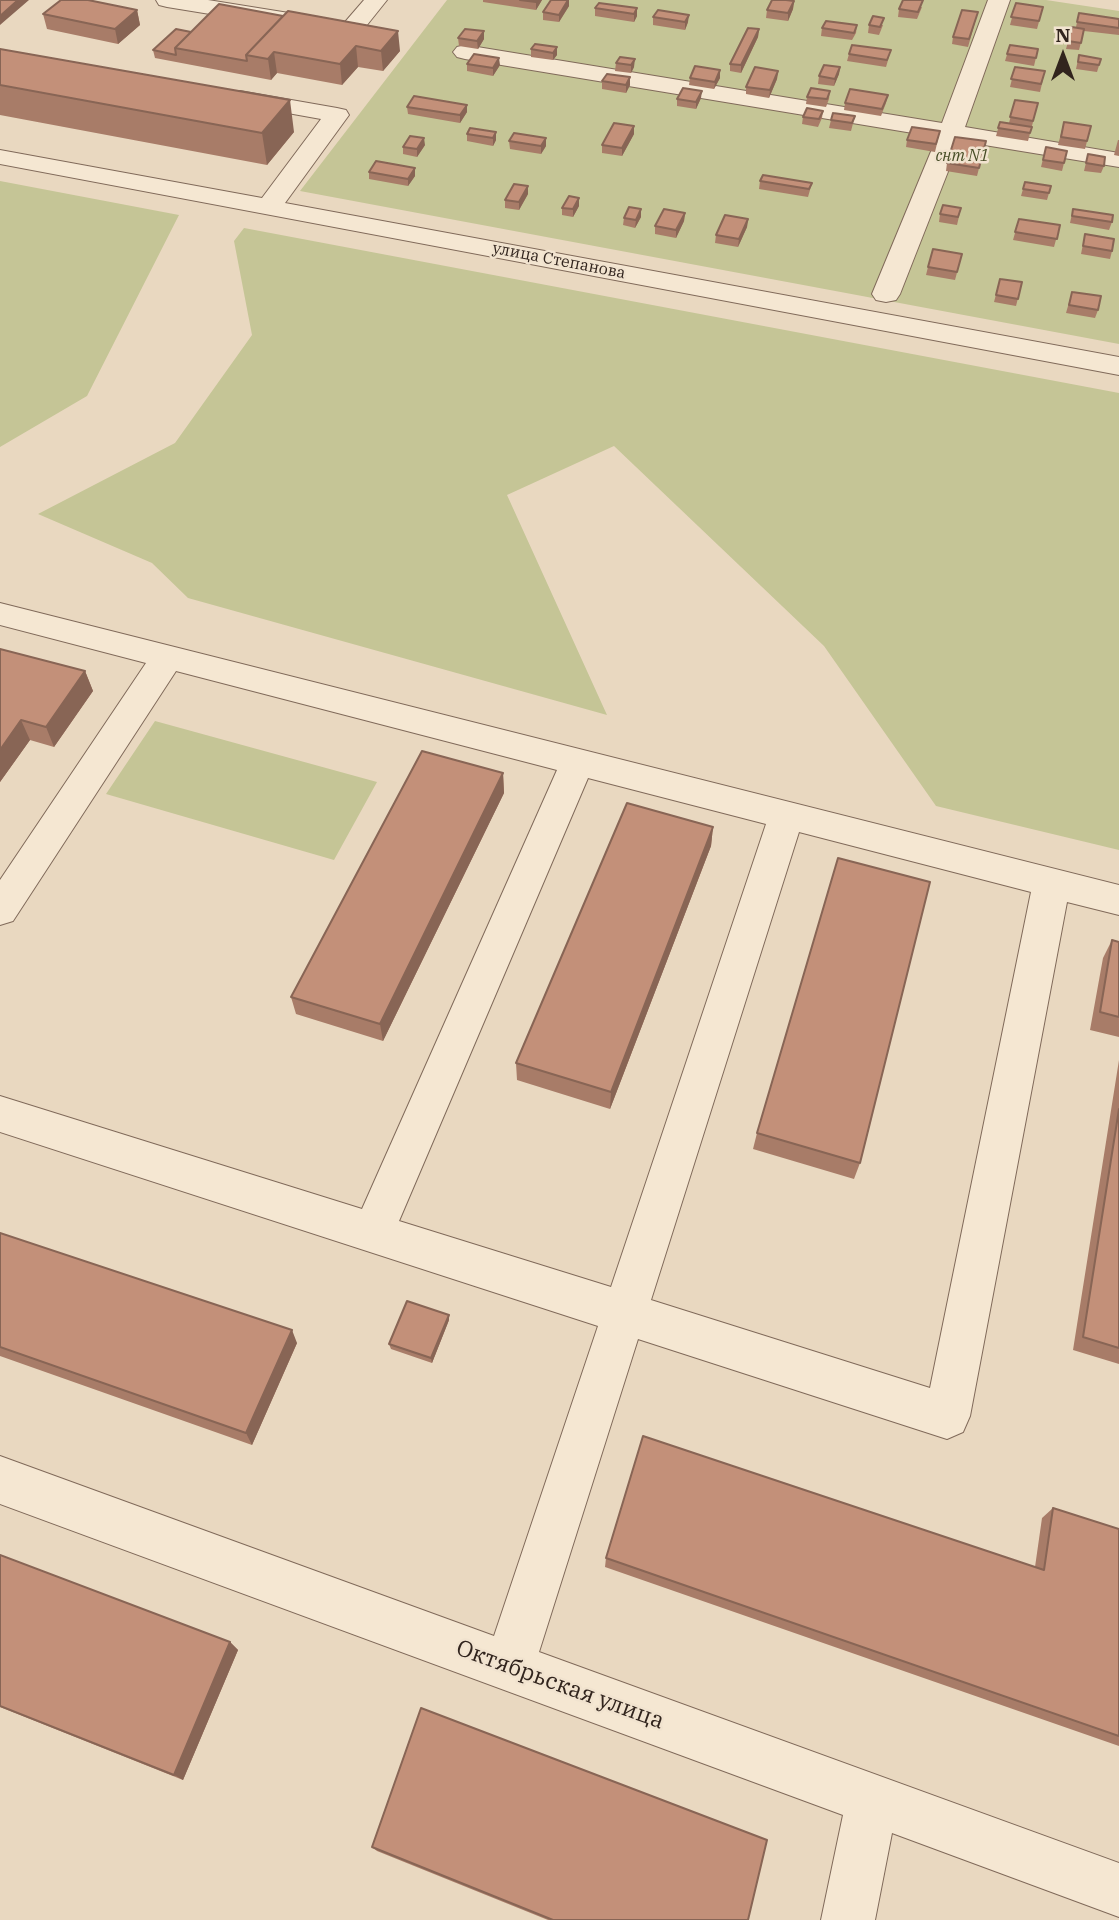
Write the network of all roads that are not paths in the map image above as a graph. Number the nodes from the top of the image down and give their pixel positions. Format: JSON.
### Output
{"nodes":[{"id":1,"x":167,"y":0,"type":"edge"},
{"id":2,"x":376,"y":0,"type":"edge"},
{"id":3,"x":999,"y":0,"type":"edge"},
{"id":4,"x":465,"y":52,"type":"edge"},
{"id":5,"x":214,"y":93,"type":"edge"},
{"id":6,"x":951,"y":132,"type":"junction"},
{"id":7,"x":0,"y":157,"type":"edge"},
{"id":8,"x":1119,"y":160,"type":"edge"},
{"id":9,"x":269,"y":207,"type":"junction"},
{"id":10,"x":886,"y":294,"type":"dead end"},
{"id":11,"x":1119,"y":366,"type":"edge"},
{"id":12,"x":0,"y":614,"type":"edge"},
{"id":13,"x":168,"y":657,"type":"junction"},
{"id":14,"x":578,"y":761,"type":"junction"},
{"id":15,"x":787,"y":815,"type":"junction"},
{"id":16,"x":1052,"y":883,"type":"junction"},
{"id":17,"x":1119,"y":900,"type":"edge"},
{"id":18,"x":0,"y":910,"type":"edge"},
{"id":19,"x":0,"y":1114,"type":"edge"},
{"id":20,"x":373,"y":1232,"type":"junction"},
{"id":21,"x":624,"y":1313,"type":"junction"},
{"id":22,"x":0,"y":1480,"type":"edge"},
{"id":23,"x":509,"y":1667,"type":"junction"},
{"id":24,"x":872,"y":1800,"type":"junction"},
{"id":25,"x":1119,"y":1890,"type":"edge"},
{"id":26,"x":848,"y":1920,"type":"edge"}],
"edges":[{"from":1,"to":2,"type":"street"},
{"from":3,"to":6,"type":"street"},
{"from":4,"to":6,"type":"street"},
{"from":5,"to":9,"type":"street"},
{"from":6,"to":8,"type":"street"},
{"from":6,"to":10,"type":"street"},
{"from":7,"to":9,"type":"street","name":"улица Степанова"},
{"from":9,"to":11,"type":"street","name":"улица Степанова"},
{"from":12,"to":13,"type":"street"},
{"from":13,"to":14,"type":"street"},
{"from":13,"to":18,"type":"street"},
{"from":14,"to":15,"type":"street"},
{"from":14,"to":20,"type":"street"},
{"from":15,"to":16,"type":"street"},
{"from":15,"to":21,"type":"street"},
{"from":16,"to":17,"type":"street"},
{"from":16,"to":21,"type":"street"},
{"from":19,"to":20,"type":"street"},
{"from":20,"to":21,"type":"street"},
{"from":21,"to":23,"type":"street"},
{"from":22,"to":23,"type":"street","name":"Октябрьская улица"},
{"from":23,"to":24,"type":"street","name":"Октябрьская улица"},
{"from":24,"to":25,"type":"street","name":"Октябрьская улица"},
{"from":24,"to":26,"type":"street"}]}
